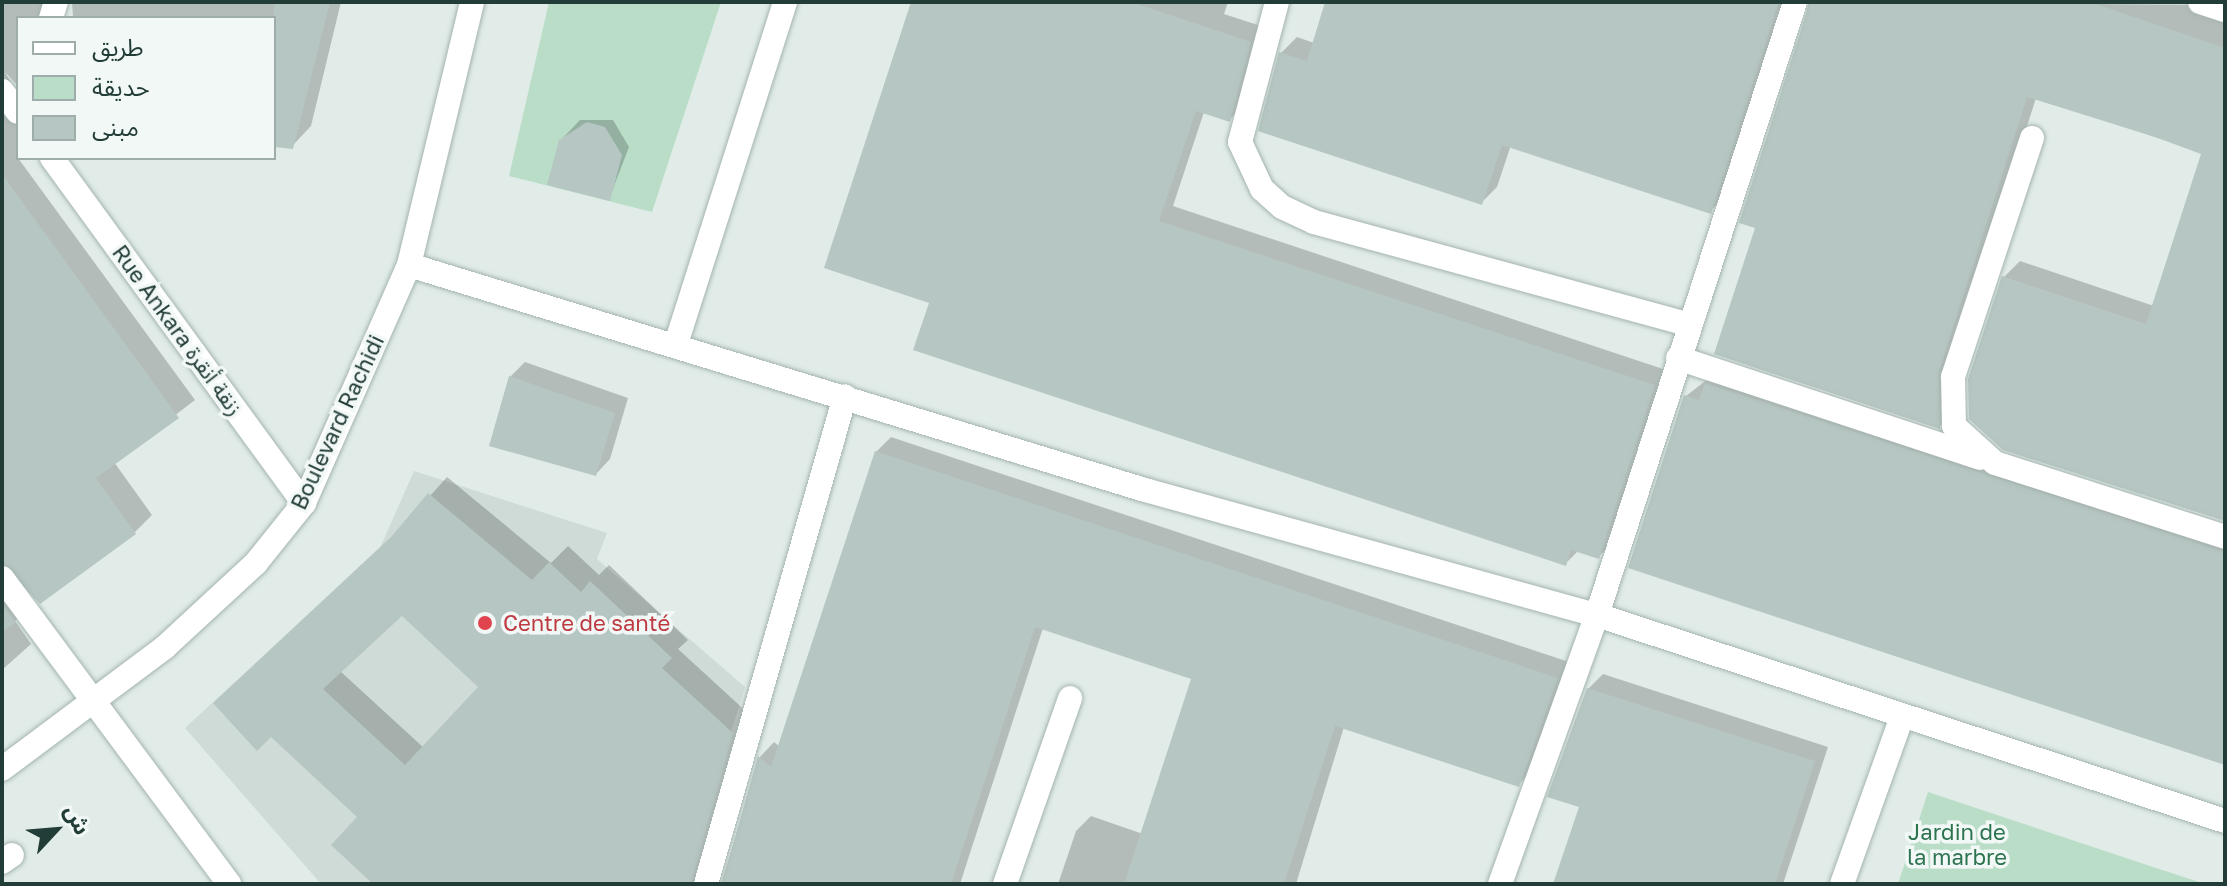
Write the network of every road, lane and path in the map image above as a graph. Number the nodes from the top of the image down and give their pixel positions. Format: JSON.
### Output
{"nodes":[{"id":1,"x":472,"y":2,"type":"edge"},
{"id":2,"x":785,"y":2,"type":"edge"},
{"id":3,"x":1277,"y":2,"type":"edge"},
{"id":4,"x":1795,"y":2,"type":"edge"},
{"id":5,"x":2200,"y":2,"type":"edge"},
{"id":6,"x":2225,"y":10,"type":"edge"},
{"id":7,"x":2,"y":91,"type":"edge"},
{"id":8,"x":16,"y":109,"type":"edge"},
{"id":9,"x":2032,"y":138,"type":"dead end"},
{"id":10,"x":53,"y":160,"type":"edge"},
{"id":11,"x":409,"y":265,"type":"junction"},
{"id":12,"x":1688,"y":324,"type":"junction"},
{"id":13,"x":676,"y":344,"type":"junction"},
{"id":14,"x":1678,"y":358,"type":"junction"},
{"id":15,"x":845,"y":396,"type":"junction"},
{"id":16,"x":1995,"y":463,"type":"junction"},
{"id":17,"x":304,"y":503,"type":"junction"},
{"id":18,"x":2225,"y":537,"type":"edge"},
{"id":19,"x":2,"y":578,"type":"edge"},
{"id":20,"x":1597,"y":615,"type":"junction"},
{"id":21,"x":1070,"y":698,"type":"dead end"},
{"id":22,"x":92,"y":705,"type":"junction"},
{"id":23,"x":1901,"y":719,"type":"junction"},
{"id":24,"x":2,"y":769,"type":"edge"},
{"id":25,"x":2225,"y":821,"type":"edge"},
{"id":26,"x":229,"y":884,"type":"edge"},
{"id":27,"x":706,"y":884,"type":"edge"},
{"id":28,"x":1005,"y":884,"type":"edge"},
{"id":29,"x":1500,"y":884,"type":"edge"},
{"id":30,"x":1842,"y":884,"type":"edge"}],
"edges":[{"from":1,"to":11,"type":"street","name":"Boulevard Rachidi"},
{"from":2,"to":13,"type":"street"},
{"from":3,"to":12,"type":"street"},
{"from":4,"to":12,"type":"street"},
{"from":5,"to":6,"type":"street"},
{"from":7,"to":8,"type":"street"},
{"from":9,"to":16,"type":"street"},
{"from":10,"to":17,"type":"street","name":"Rue Ankara زنقة أنقرة"},
{"from":11,"to":13,"type":"street"},
{"from":11,"to":17,"type":"street","name":"Boulevard Rachidi"},
{"from":12,"to":14,"type":"street"},
{"from":13,"to":15,"type":"street"},
{"from":14,"to":16,"type":"street"},
{"from":14,"to":20,"type":"street"},
{"from":15,"to":20,"type":"street"},
{"from":15,"to":27,"type":"street"},
{"from":16,"to":18,"type":"street"},
{"from":17,"to":22,"type":"street","name":"Boulevard Rachidi"},
{"from":19,"to":22,"type":"street"},
{"from":20,"to":23,"type":"street"},
{"from":20,"to":29,"type":"street"},
{"from":21,"to":28,"type":"street"},
{"from":22,"to":24,"type":"street","name":"Boulevard Rachidi"},
{"from":22,"to":26,"type":"street"},
{"from":23,"to":25,"type":"street"},
{"from":23,"to":30,"type":"street"}]}
